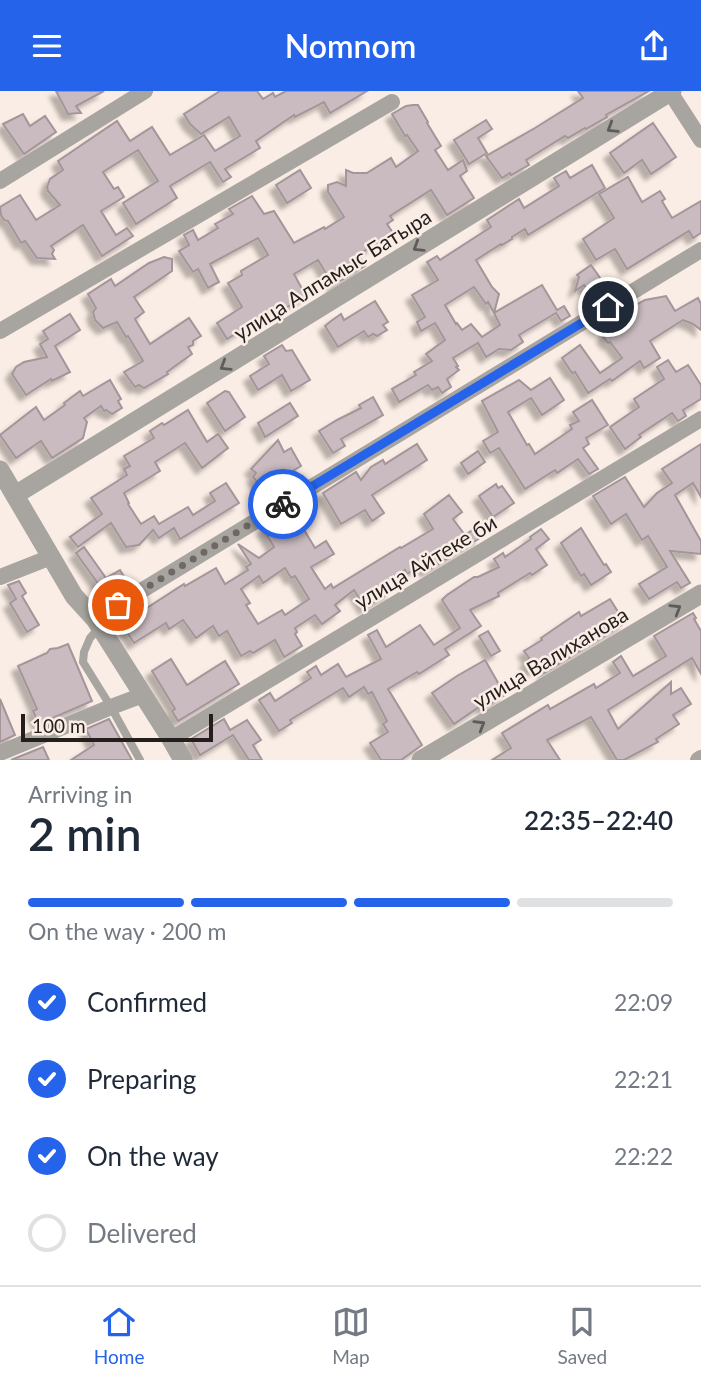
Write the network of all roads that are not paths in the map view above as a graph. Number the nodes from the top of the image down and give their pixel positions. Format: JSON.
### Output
{"nodes":[{"id":1,"x":145,"y":91,"type":"edge"},
{"id":2,"x":671,"y":92,"type":"edge"},
{"id":3,"x":393,"y":102,"type":"dead end"},
{"id":4,"x":701,"y":140,"type":"edge"},
{"id":5,"x":0,"y":181,"type":"edge"},
{"id":6,"x":701,"y":250,"type":"edge"},
{"id":7,"x":0,"y":331,"type":"edge"},
{"id":8,"x":701,"y":419,"type":"edge"},
{"id":9,"x":0,"y":470,"type":"edge"},
{"id":10,"x":15,"y":495,"type":"junction"},
{"id":11,"x":51,"y":557,"type":"junction"},
{"id":12,"x":0,"y":577,"type":"edge"},
{"id":13,"x":701,"y":594,"type":"edge"},
{"id":14,"x":97,"y":623,"type":"junction"},
{"id":15,"x":144,"y":695,"type":"junction"},
{"id":16,"x":111,"y":707,"type":"junction"},
{"id":17,"x":172,"y":739,"type":"junction"},
{"id":18,"x":0,"y":753,"type":"edge"},
{"id":19,"x":140,"y":760,"type":"edge"},
{"id":20,"x":183,"y":760,"type":"edge"},
{"id":21,"x":421,"y":760,"type":"edge"}],
"edges":[{"from":1,"to":5,"type":"street"},
{"from":2,"to":4,"type":"street"},
{"from":2,"to":10,"type":"street","name":"улица Алпамыс Батыра","one_way":true},
{"from":3,"to":7,"type":"street"},
{"from":6,"to":14,"type":"street"},
{"from":8,"to":17,"type":"street","name":"улица Айтеке би"},
{"from":9,"to":10,"type":"street"},
{"from":10,"to":11,"type":"street"},
{"from":11,"to":12,"type":"street"},
{"from":11,"to":14,"type":"street"},
{"from":21,"to":13,"type":"street","name":"улица Валиханова","one_way":true},
{"from":14,"to":15,"type":"street"},
{"from":14,"to":16,"type":"lane"},
{"from":15,"to":16,"type":"street"},
{"from":15,"to":17,"type":"street"},
{"from":16,"to":18,"type":"street"},
{"from":16,"to":19,"type":"lane"},
{"from":17,"to":20,"type":"street"}]}
